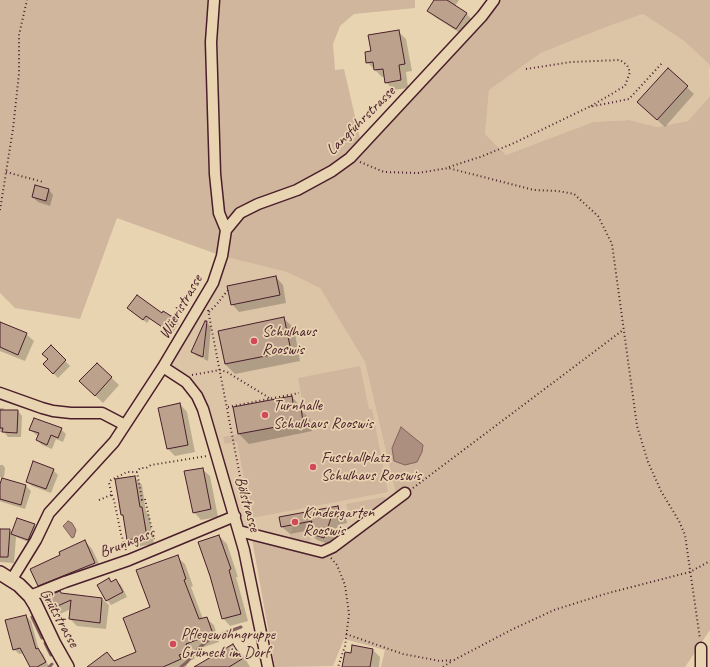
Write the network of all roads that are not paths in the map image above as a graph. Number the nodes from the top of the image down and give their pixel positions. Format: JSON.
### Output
{"nodes":[{"id":1,"x":494,"y":0,"type":"edge"},
{"id":2,"x":212,"y":1,"type":"edge"},
{"id":3,"x":226,"y":230,"type":"junction"},
{"id":4,"x":163,"y":367,"type":"junction"},
{"id":5,"x":0,"y":393,"type":"edge"},
{"id":6,"x":125,"y":425,"type":"junction"},
{"id":7,"x":405,"y":494,"type":"road end"},
{"id":8,"x":235,"y":516,"type":"junction"},
{"id":9,"x":239,"y":531,"type":"junction"},
{"id":10,"x":0,"y":573,"type":"edge"},
{"id":11,"x":12,"y":579,"type":"junction"},
{"id":12,"x":30,"y":596,"type":"junction"},
{"id":13,"x":701,"y":648,"type":"road end"},
{"id":14,"x":67,"y":667,"type":"edge"},
{"id":15,"x":268,"y":667,"type":"edge"},
{"id":16,"x":701,"y":667,"type":"edge"}],
"edges":[{"from":1,"to":3,"type":"street","name":"Langfuhrstrasse"},
{"from":2,"to":3,"type":"street"},
{"from":3,"to":4,"type":"street","name":"Wüeristrasse"},
{"from":4,"to":6,"type":"street","name":"Wüeristrasse"},
{"from":4,"to":8,"type":"street","name":"Bölstrasse"},
{"from":5,"to":6,"type":"street"},
{"from":6,"to":11,"type":"street","name":"Wüeristrasse"},
{"from":7,"to":9,"type":"street"},
{"from":8,"to":9,"type":"street","name":"Bölstrasse"},
{"from":8,"to":12,"type":"street","name":"Brunngass"},
{"from":9,"to":15,"type":"street","name":"Bölstrasse"},
{"from":10,"to":11,"type":"main road","name":"Grütstrasse"},
{"from":11,"to":12,"type":"main road","name":"Grütstrasse"},
{"from":12,"to":14,"type":"main road","name":"Grütstrasse"},
{"from":13,"to":16,"type":"street"}]}
